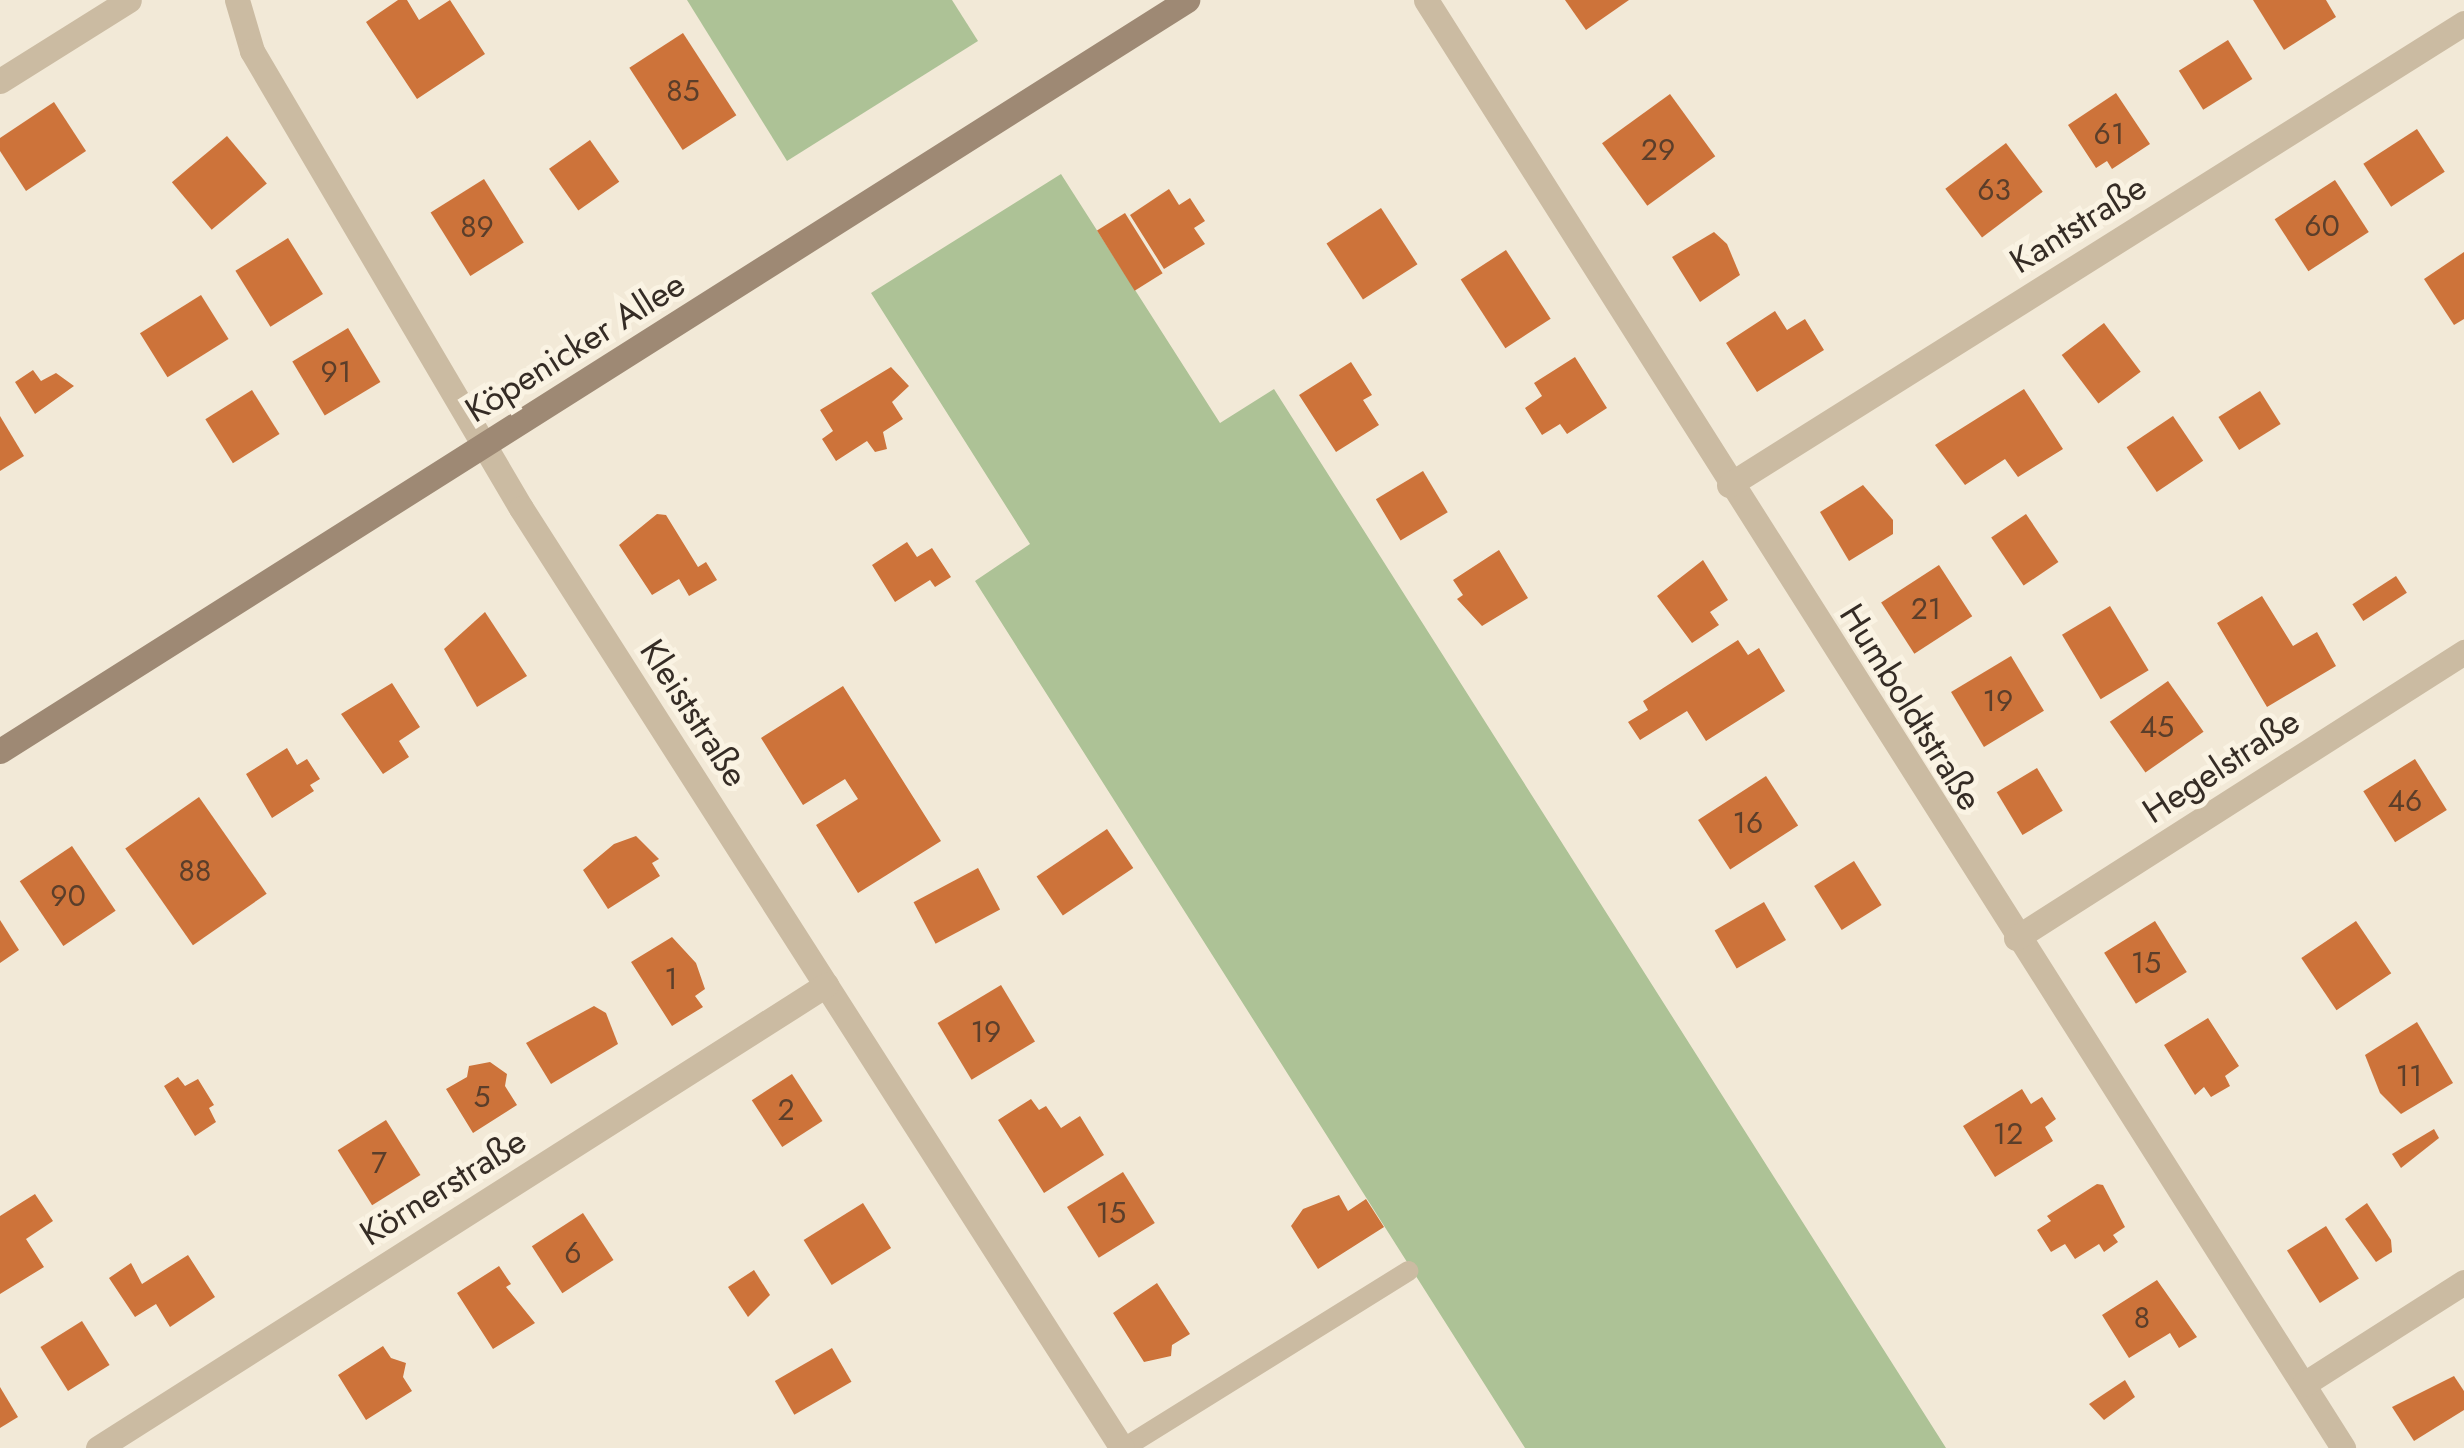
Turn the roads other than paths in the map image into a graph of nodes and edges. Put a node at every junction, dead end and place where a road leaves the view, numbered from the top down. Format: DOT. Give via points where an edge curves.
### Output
graph roads {
  1 [pos="128,0"];
  2 [pos="238,0"];
  3 [pos="1187,0"];
  4 [pos="1426,0"];
  5 [pos="2464,22"];
  6 [pos="0,81"];
  7 [pos="483,446"];
  8 [pos="1729,485"];
  9 [pos="2464,652"];
  10 [pos="0,751"];
  11 [pos="2016,938"];
  12 [pos="826,985"];
  13 [pos="1408,1271"];
  14 [pos="2464,1282"];
  15 [pos="2304,1384"];
  16 [pos="98,1448"];
  17 [pos="1123,1448"];
  18 [pos="2343,1448"];
  1 -- 6 [label="street"];
  2 -- 7 [label="street, Kleiststraße" via="252,51"];
  3 -- 7 [label="street, Köpenicker Allee"];
  4 -- 8 [label="street, Humboldtstraße"];
  5 -- 8 [label="street, Kantstraße"];
  7 -- 10 [label="street, Köpenicker Allee"];
  7 -- 12 [label="street, Kleiststraße"];
  8 -- 11 [label="street, Humboldtstraße"];
  9 -- 11 [label="street, Hegelstraße"];
  11 -- 15 [label="street, Humboldtstraße"];
  12 -- 16 [label="street, Körnerstraße"];
  12 -- 17 [label="street, Kleiststraße"];
  13 -- 17 [label="lane"];
  14 -- 15 [label="street"];
  15 -- 18 [label="street, Humboldtstraße"];
}
